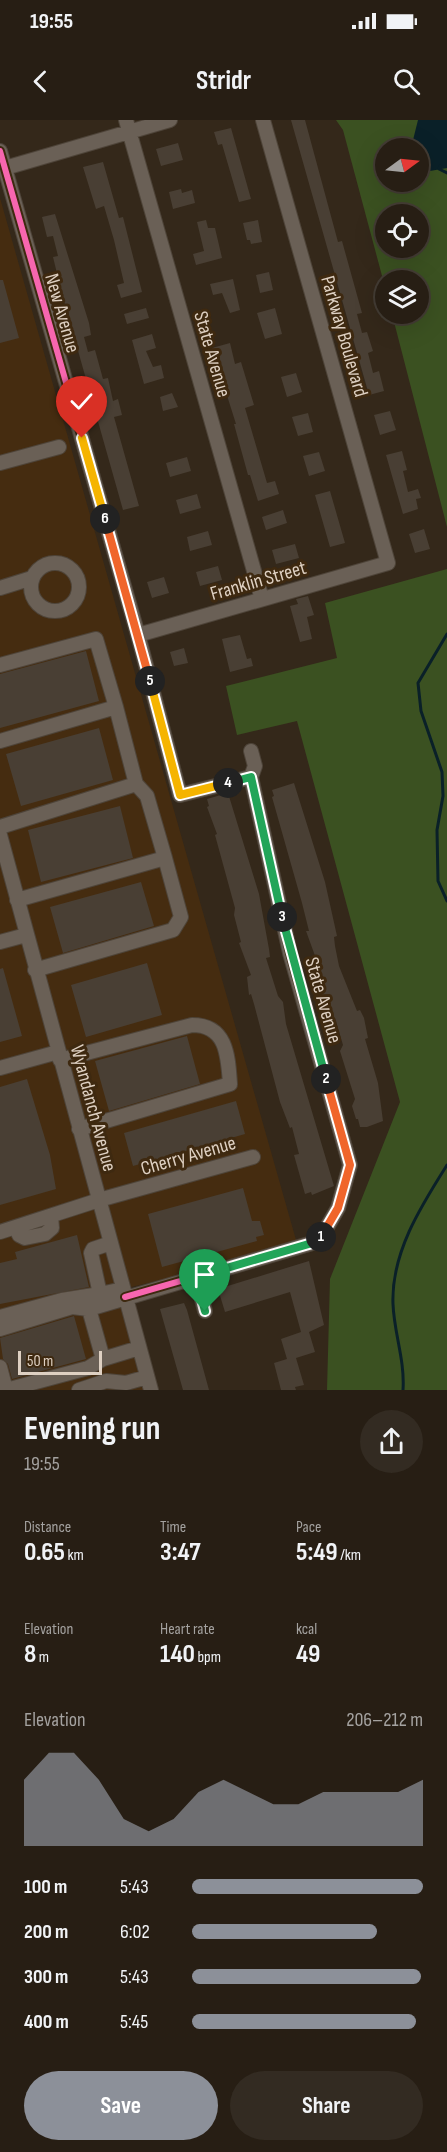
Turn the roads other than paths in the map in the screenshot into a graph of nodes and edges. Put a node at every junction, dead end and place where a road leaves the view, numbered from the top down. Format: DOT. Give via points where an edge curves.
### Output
graph roads {
  1 [pos="170,120"];
  2 [pos="263,120"];
  3 [pos="127,126"];
  4 [pos="0,151"];
  5 [pos="5,168"];
  6 [pos="59,447"];
  7 [pos="0,463"];
  8 [pos="388,563"];
  9 [pos="32,578"];
  10 [pos="0,588"];
  11 [pos="262,599"];
  12 [pos="138,635"];
  13 [pos="0,665"];
  14 [pos="116,707"];
  15 [pos="0,741"];
  16 [pos="251,751"];
  17 [pos="251,777"];
  18 [pos="136,784"];
  19 [pos="0,827"];
  20 [pos="0,835"];
  21 [pos="165,858"];
  22 [pos="18,900"];
  23 [pos="26,934"];
  24 [pos="0,942"];
  25 [pos="35,970"];
  26 [pos="59,1056"];
  27 [pos="0,1068"];
  28 [pos="79,1129"];
  29 [pos="253,1158"];
  30 [pos="99,1200"];
  31 [pos="0,1233"];
  32 [pos="111,1244"];
  33 [pos="196,1277"];
  34 [pos="124,1293"];
  35 [pos="100,1294"];
  36 [pos="89,1309"];
  37 [pos="205,1311"];
  38 [pos="0,1317"];
  39 [pos="0,1329"];
  40 [pos="139,1348"];
  41 [pos="103,1359"];
  42 [pos="0,1367"];
  43 [pos="149,1383"];
  44 [pos="79,1390"];
  1 -- 3 [label="street"];
  2 -- 8 [label="street, Parkway Boulevard"];
  3 -- 5 [label="street"];
  3 -- 11 [label="street, State Avenue"];
  4 -- 5 [label="street, New Avenue"];
  5 -- 12 [label="street, New Avenue"];
  6 -- 7 [label="street"];
  8 -- 11 [label="street, Franklin Street"];
  9 -- 10 [label="street"];
  11 -- 12 [label="street, Franklin Street"];
  12 -- 17 [label="street, New Avenue" via="180,795"];
  13 -- 14 [label="street" via="96,639"];
  14 -- 15 [label="street"];
  14 -- 18 [label="street"];
  16 -- 17 [label="street, State Avenue" via="255,766"];
  17 -- 33 [label="street, State Avenue" via="290,952 350,1165 338,1208 319,1241"];
  18 -- 19 [label="street"];
  18 -- 21 [label="street" via="147,796"];
  20 -- 22 [label="street, Wyandanch Avenue"];
  21 -- 22 [label="street"];
  21 -- 25 [label="street" via="181,917 173,930"];
  22 -- 23 [label="street, Wyandanch Avenue"];
  23 -- 24 [label="street"];
  23 -- 25 [label="street, Wyandanch Avenue"];
  25 -- 26 [label="street, Wyandanch Avenue"];
  26 -- 27 [label="street"];
  26 -- 28 [label="street, Wyandanch Avenue"];
  26 -- 28 [label="street" via="192,1025 211,1028 224,1047 230,1084"];
  28 -- 30 [label="street, Wyandanch Avenue"];
  29 -- 30 [label="street, Cherry Avenue"];
  30 -- 31 [label="street, Cherry Avenue"];
  30 -- 32 [label="street, Wyandanch Avenue"];
  32 -- 34 [label="street, Wyandanch Avenue"];
  32 -- 35 [label="street" via="93,1249 91,1254"];
  33 -- 34 [label="street, State Avenue"];
  33 -- 37 [label="street"];
  34 -- 35 [label="street"];
  34 -- 36 [label="street"];
  34 -- 40 [label="street, Wyandanch Avenue"];
  35 -- 38 [label="street"];
  36 -- 39 [label="street" via="72,1307"];
  36 -- 41 [label="street"];
  40 -- 41 [label="street"];
  40 -- 43 [label="street, Wyandanch Avenue"];
  41 -- 42 [label="street" via="88,1368 6,1390"];
  43 -- 44 [label="street" via="106,1381"];
}
